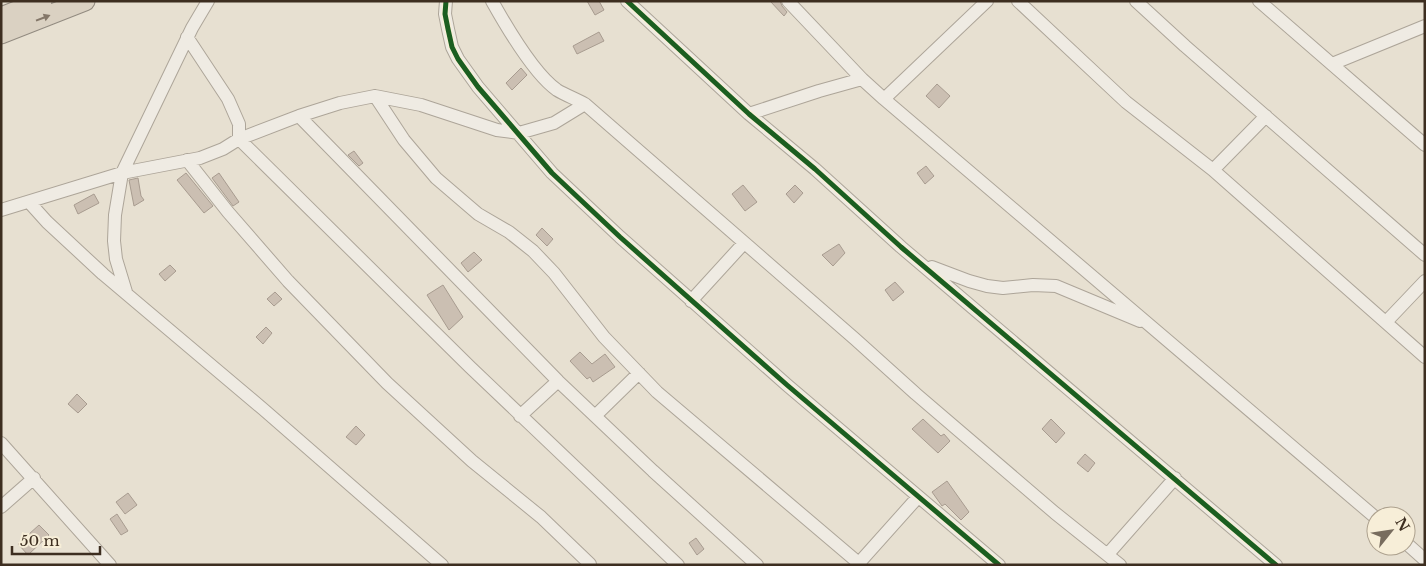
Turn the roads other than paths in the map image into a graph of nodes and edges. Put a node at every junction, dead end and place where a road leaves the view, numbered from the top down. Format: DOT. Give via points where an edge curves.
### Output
graph roads {
  1 [pos="42,1"];
  2 [pos="86,1"];
  3 [pos="208,1"];
  4 [pos="446,1"];
  5 [pos="492,1"];
  6 [pos="627,1"];
  7 [pos="788,1"];
  8 [pos="988,1"];
  9 [pos="1018,1"];
  10 [pos="1136,1"];
  11 [pos="1259,1"];
  12 [pos="1,17"];
  13 [pos="1425,26"];
  14 [pos="1,34"];
  15 [pos="187,37"];
  16 [pos="1332,64"];
  17 [pos="862,79"];
  18 [pos="374,96"];
  19 [pos="884,99"];
  20 [pos="585,104"];
  21 [pos="749,114"];
  22 [pos="299,116"];
  23 [pos="1266,116"];
  24 [pos="519,133"];
  25 [pos="240,139"];
  26 [pos="1425,145"];
  27 [pos="187,160"];
  28 [pos="1213,170"];
  29 [pos="122,174"];
  30 [pos="28,202"];
  31 [pos="1,210"];
  32 [pos="744,243"];
  33 [pos="1425,255"];
  34 [pos="921,262"];
  35 [pos="1425,281"];
  36 [pos="127,294"];
  37 [pos="691,301"];
  38 [pos="1386,322"];
  39 [pos="1152,326"];
  40 [pos="1425,357"];
  41 [pos="639,373"];
  42 [pos="558,381"];
  43 [pos="520,416"];
  44 [pos="595,416"];
  45 [pos="1,442"];
  46 [pos="34,478"];
  47 [pos="1175,478"];
  48 [pos="918,497"];
  49 [pos="1,506"];
  50 [pos="1366,509"];
  51 [pos="1108,554"];
  52 [pos="590,564"];
  53 [pos="860,564"];
  54 [pos="1118,564"];
  55 [pos="110,565"];
  56 [pos="442,565"];
  57 [pos="678,565"];
  58 [pos="757,565"];
  59 [pos="999,565"];
  60 [pos="1276,565"];
  1 -- 12 [label="highway"];
  14 -- 2 [label="highway, one-way"];
  3 -- 15 [label="street"];
  4 -- 24 [label="street" via="448,29 458,59"];
  5 -- 20 [label="street" via="539,72 557,90"];
  6 -- 21 [label="street"];
  7 -- 17 [label="street"];
  8 -- 19 [label="street"];
  9 -- 28 [label="street" via="1126,102"];
  10 -- 23 [label="street"];
  11 -- 16 [label="street"];
  13 -- 16 [label="street"];
  15 -- 25 [label="street" via="228,99 239,124"];
  15 -- 29 [label="street"];
  16 -- 26 [label="street"];
  17 -- 19 [label="street"];
  17 -- 21 [label="street"];
  18 -- 22 [label="street"];
  18 -- 24 [label="street" via="421,105 497,130"];
  18 -- 41 [label="street" via="404,140 436,178 478,214 509,232 532,251 554,273 604,337"];
  19 -- 39 [label="street"];
  20 -- 24 [label="street" via="554,123"];
  20 -- 32 [label="street"];
  21 -- 34 [label="street"];
  22 -- 25 [label="street"];
  22 -- 42 [label="street"];
  23 -- 28 [label="street"];
  23 -- 33 [label="street"];
  24 -- 37 [label="street" via="575,195"];
  25 -- 27 [label="street" via="212,154"];
  25 -- 43 [label="street"];
  27 -- 29 [label="street"];
  27 -- 52 [label="street" via="282,275 387,383"];
  28 -- 38 [label="street"];
  29 -- 30 [label="street"];
  29 -- 36 [label="street" via="114,215 114,241"];
  30 -- 31 [label="street"];
  30 -- 36 [label="street"];
  32 -- 37 [label="street"];
  32 -- 51 [label="street" via="1055,513"];
  34 -- 39 [label="street" via="987,286 1056,286"];
  34 -- 47 [label="street"];
  35 -- 38 [label="street"];
  36 -- 56 [label="street"];
  37 -- 48 [label="street"];
  38 -- 40 [label="street"];
  39 -- 50 [label="street"];
  41 -- 44 [label="street"];
  41 -- 53 [label="street" via="683,415"];
  42 -- 43 [label="street"];
  42 -- 44 [label="street"];
  43 -- 57 [label="street"];
  44 -- 58 [label="street"];
  45 -- 46 [label="street"];
  46 -- 49 [label="street"];
  46 -- 55 [label="street"];
  47 -- 51 [label="street"];
  47 -- 60 [label="street"];
  48 -- 53 [label="street"];
  48 -- 59 [label="street"];
  51 -- 54 [label="street"];
}
